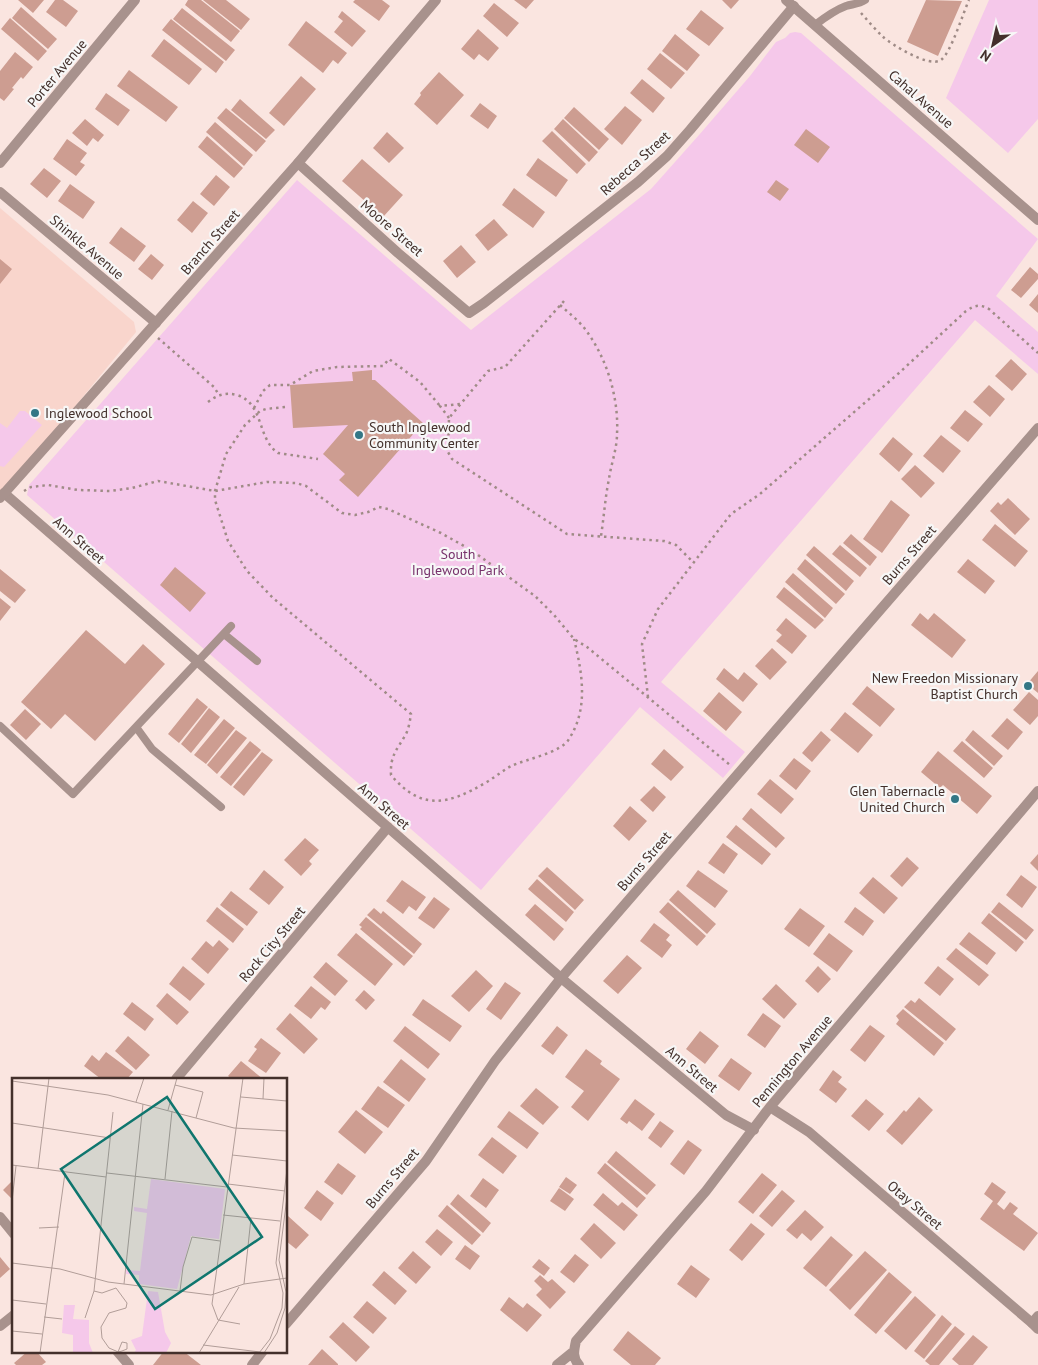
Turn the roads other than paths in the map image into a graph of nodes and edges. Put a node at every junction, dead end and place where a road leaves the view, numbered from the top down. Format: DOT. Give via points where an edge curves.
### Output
graph roads {
  1 [pos="135,0"];
  2 [pos="436,0"];
  3 [pos="865,0"];
  4 [pos="790,3"];
  5 [pos="815,25"];
  6 [pos="0,163"];
  7 [pos="298,163"];
  8 [pos="0,192"];
  9 [pos="1038,220"];
  10 [pos="469,313"];
  11 [pos="156,323"];
  12 [pos="1038,428"];
  13 [pos="2,495"];
  14 [pos="231,626"];
  15 [pos="224,634"];
  16 [pos="257,661"];
  17 [pos="199,662"];
  18 [pos="0,726"];
  19 [pos="136,727"];
  20 [pos="1038,792"];
  21 [pos="221,807"];
  22 [pos="388,827"];
  23 [pos="561,978"];
  24 [pos="177,1078"];
  25 [pos="770,1107"];
  26 [pos="754,1130"];
  27 [pos="0,1218"];
  28 [pos="12,1232"];
  29 [pos="12,1317"];
  30 [pos="288,1322"];
  31 [pos="1036,1322"];
  32 [pos="0,1326"];
  33 [pos="118,1352"];
  34 [pos="262,1352"];
  35 [pos="573,1352"];
  36 [pos="128,1365"];
  37 [pos="252,1365"];
  38 [pos="557,1365"];
  39 [pos="579,1365"];
  1 -- 6 [label="street, Porter Avenue"];
  2 -- 7 [label="street, Branch Street"];
  3 -- 5 [label="lane" via="845,7"];
  4 -- 5 [label="street, Cahal Avenue"];
  4 -- 10 [label="street, Rebecca Street" via="667,156"];
  5 -- 9 [label="street, Cahal Avenue"];
  7 -- 10 [label="street, Moore Street"];
  7 -- 11 [label="street, Branch Street"];
  8 -- 11 [label="street, Shinkle Avenue"];
  11 -- 13 [label="street, Branch Street"];
  12 -- 23 [label="street, Burns Street"];
  13 -- 17 [label="street, Ann Street"];
  14 -- 15 [label="lane"];
  15 -- 16 [label="lane"];
  15 -- 17 [label="lane"];
  17 -- 19 [label="lane"];
  17 -- 22 [label="street, Ann Street"];
  18 -- 19 [label="lane" via="73,794"];
  19 -- 21 [label="lane" via="152,749"];
  20 -- 25 [label="street, Pennington Avenue"];
  22 -- 23 [label="street, Ann Street"];
  22 -- 24 [label="street, Rock City Street"];
  23 -- 26 [label="street, Ann Street" via="726,1115"];
  23 -- 30 [label="street, Burns Street" via="494,1061 426,1161"];
  25 -- 26 [label="street, Pennington Avenue"];
  25 -- 31 [label="street, Otay Street" via="809,1132"];
  26 -- 35 [label="street, Pennington Avenue" via="706,1191 576,1341"];
  27 -- 28 [label="street"];
  29 -- 32 [label="street"];
  33 -- 36 [label="street"];
  34 -- 37 [label="street"];
  35 -- 38 [label="street"];
  35 -- 39 [label="street"];
}
